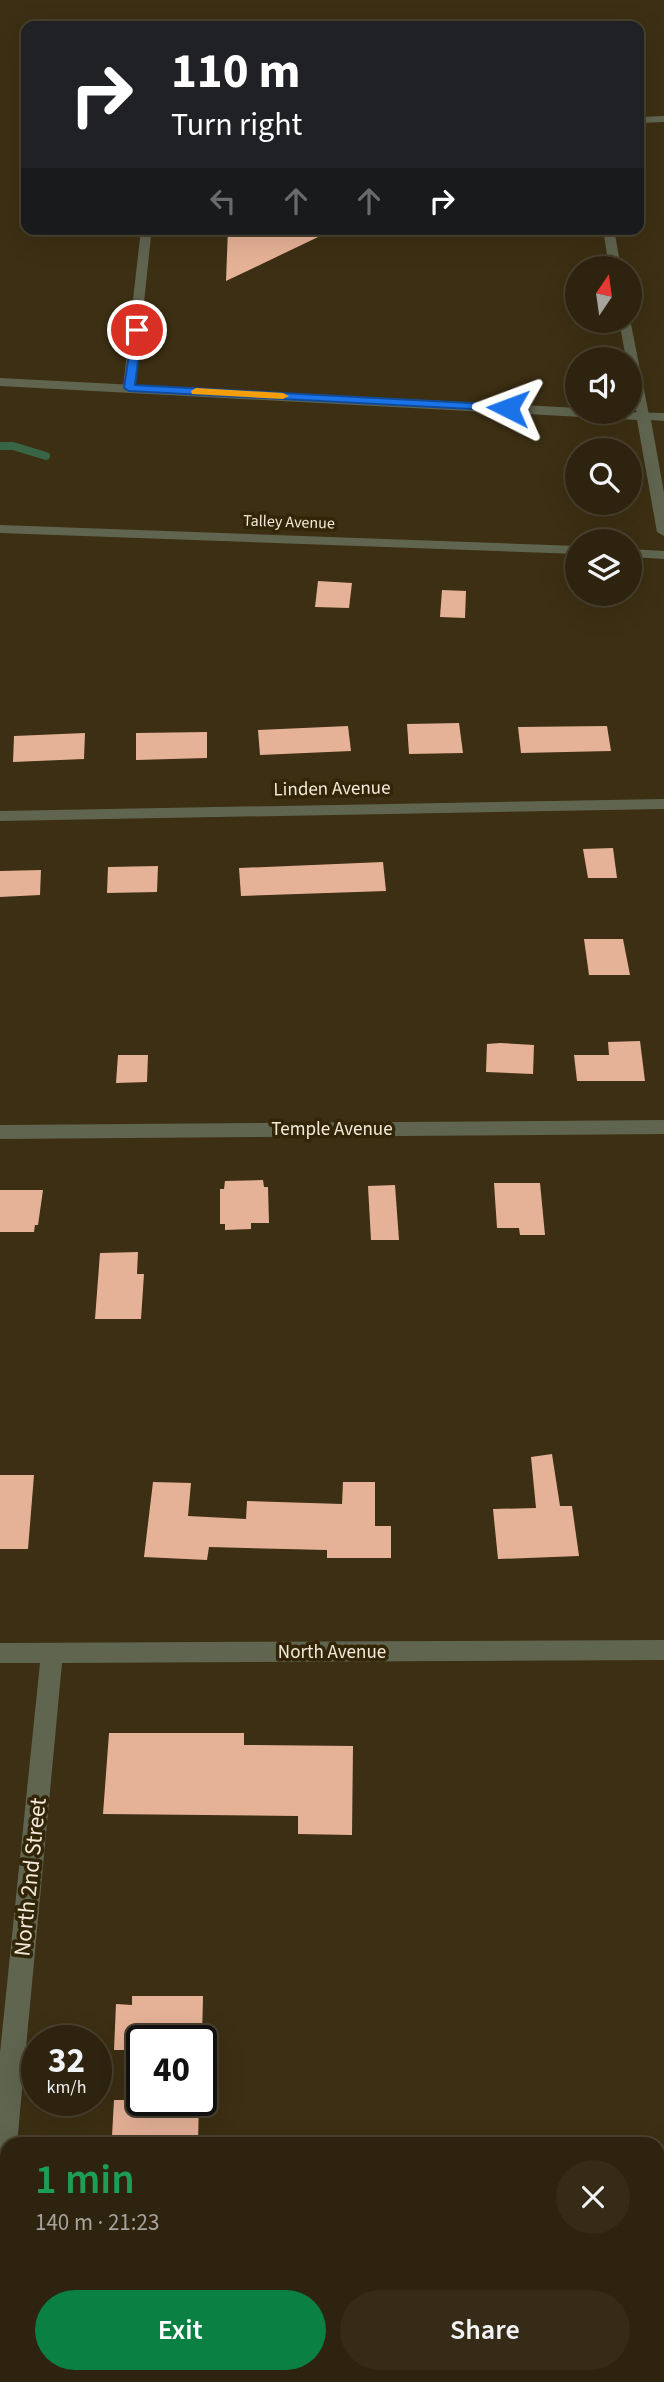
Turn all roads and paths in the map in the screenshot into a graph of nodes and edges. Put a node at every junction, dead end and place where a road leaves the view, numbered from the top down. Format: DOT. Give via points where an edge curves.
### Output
graph roads {
  1 [pos="664,119"];
  2 [pos="644,120"];
  3 [pos="145,235"];
  4 [pos="609,235"];
  5 [pos="613,256"];
  6 [pos="627,333"];
  7 [pos="0,382"];
  8 [pos="129,388"];
  9 [pos="643,415"];
  10 [pos="664,417"];
  11 [pos="0,530"];
  12 [pos="664,532"];
  13 [pos="565,551"];
  14 [pos="642,554"];
  15 [pos="664,555"];
  16 [pos="664,804"];
  17 [pos="0,816"];
  18 [pos="664,1127"];
  19 [pos="0,1132"];
  20 [pos="664,1650"];
  21 [pos="0,1653"];
  22 [pos="52,1653"];
  23 [pos="5,2137"];
  1 -- 2 [label="lane"];
  3 -- 8 [label="lane"];
  4 -- 5 [label="lane"];
  6 -- 9 [label="lane"];
  7 -- 8 [label="street"];
  8 -- 9 [label="street"];
  9 -- 10 [label="street"];
  9 -- 12 [label="street"];
  11 -- 13 [label="street, Talley Avenue"];
  14 -- 15 [label="street"];
  16 -- 17 [label="street, Linden Avenue"];
  18 -- 19 [label="street, Temple Avenue"];
  20 -- 22 [label="street, North Avenue"];
  21 -- 22 [label="street, North Avenue"];
  22 -- 23 [label="street, North 2nd Street"];
}
